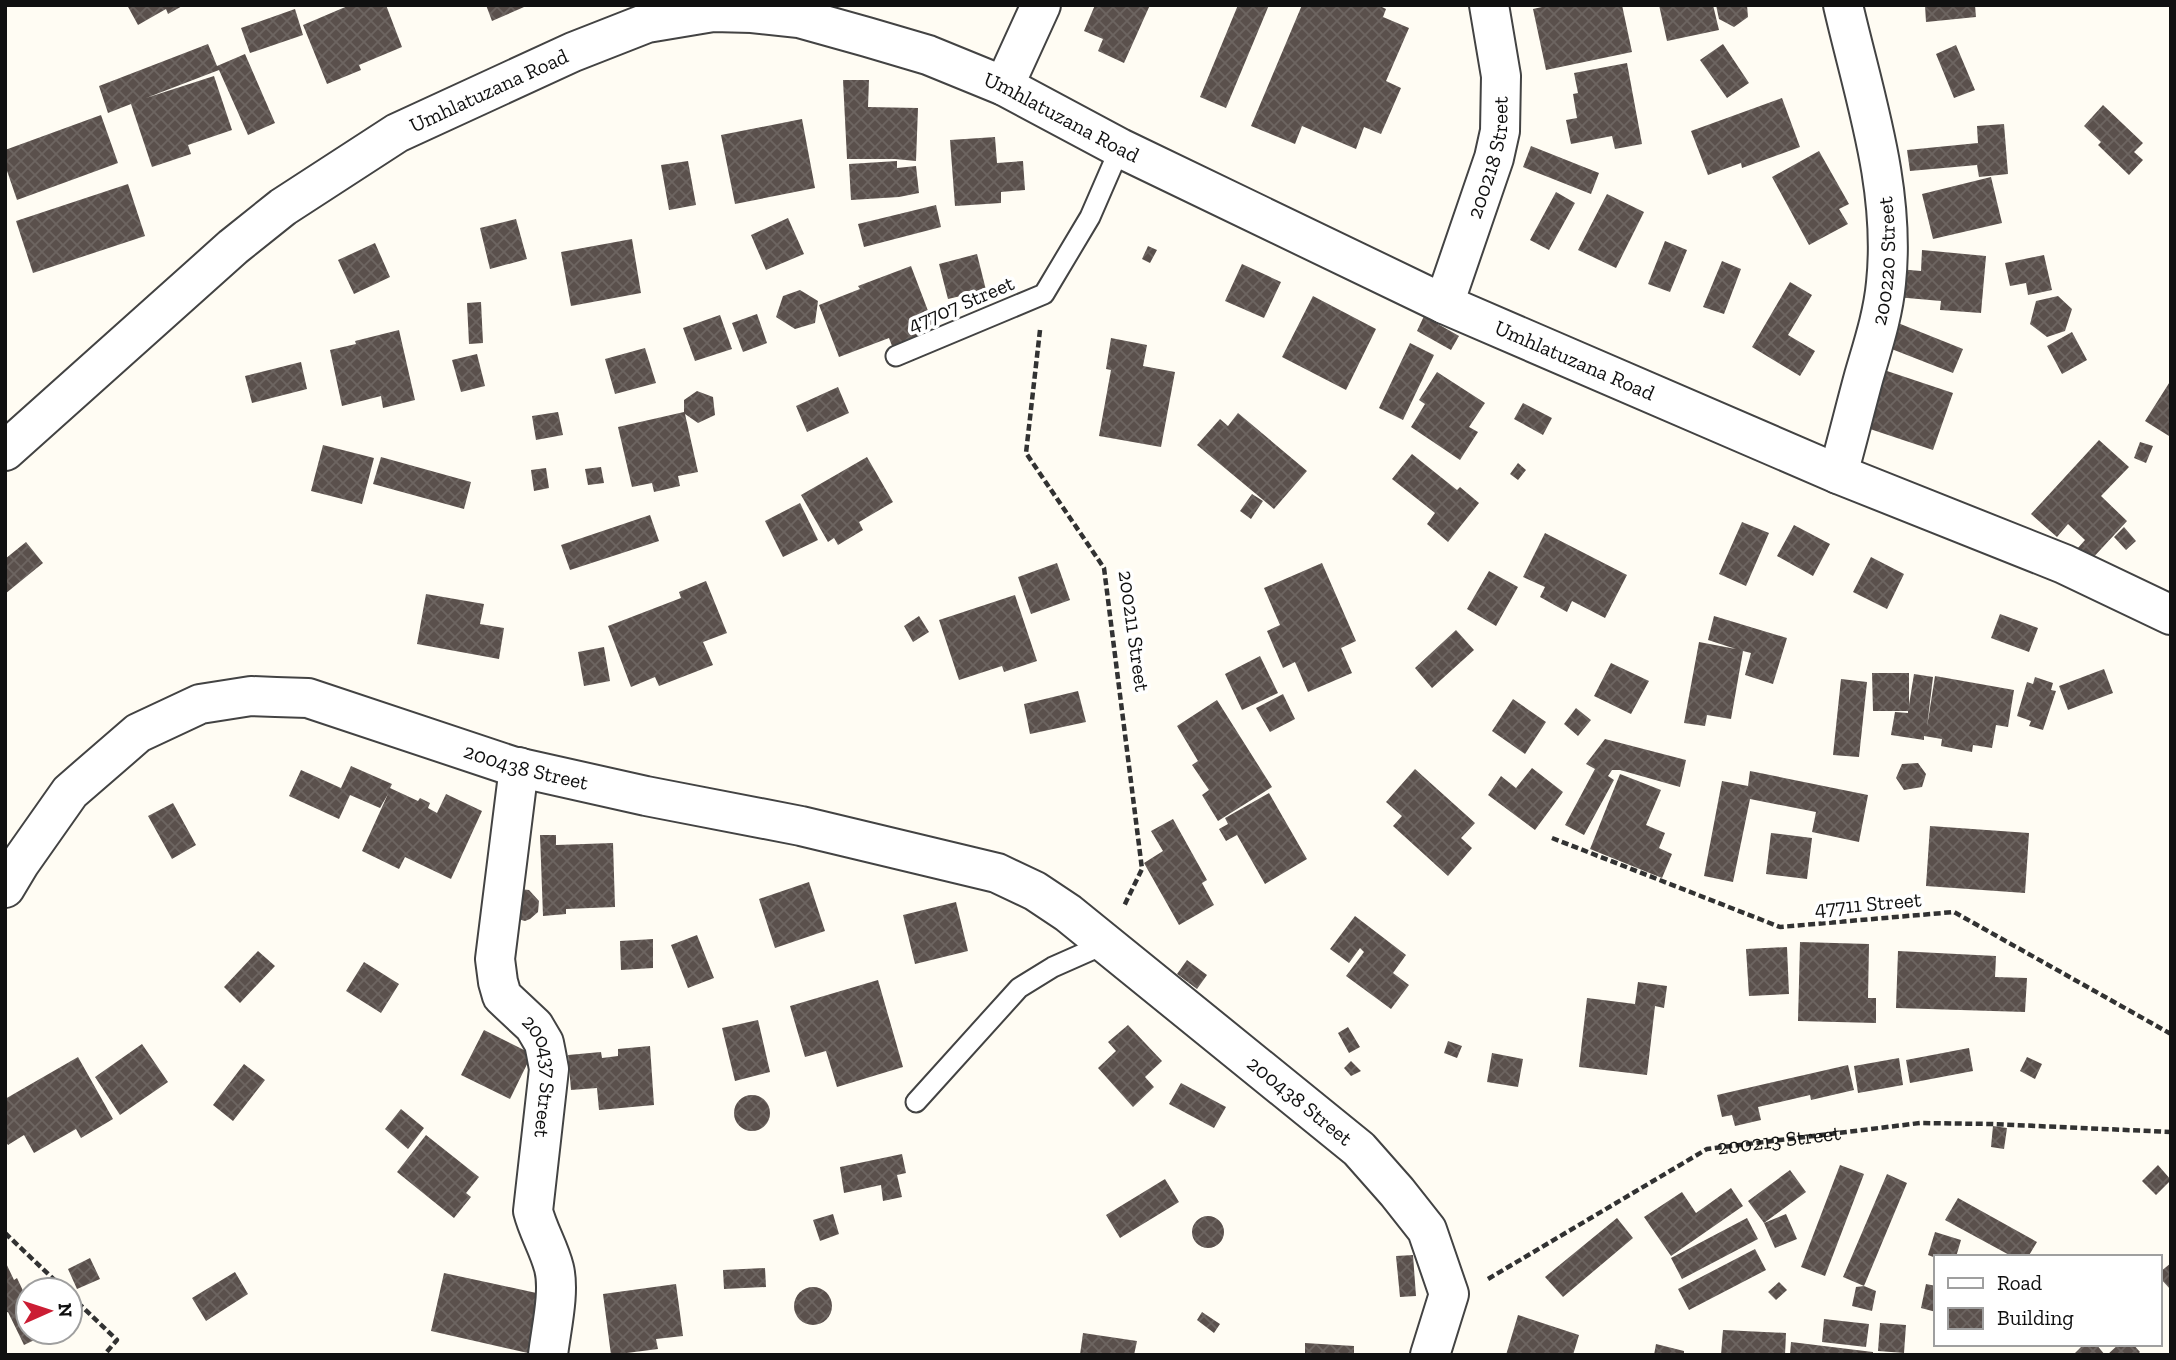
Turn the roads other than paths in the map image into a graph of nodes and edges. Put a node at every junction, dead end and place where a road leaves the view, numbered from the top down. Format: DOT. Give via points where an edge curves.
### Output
graph roads {
  1 [pos="1041,5"];
  2 [pos="1489,5"];
  3 [pos="1843,5"];
  4 [pos="696,10"];
  5 [pos="644,14"];
  6 [pos="1004,86"];
  7 [pos="1121,148"];
  8 [pos="1444,304"];
  9 [pos="896,356"];
  10 [pos="5,450"];
  11 [pos="1838,474"];
  12 [pos="2171,615"];
  13 [pos="519,767"];
  14 [pos="5,888"];
  15 [pos="1105,944"];
  16 [pos="916,1102"];
  17 [pos="548,1355"];
  18 [pos="1430,1355"];
  1 -- 6 [label="street"];
  2 -- 8 [label="street, 200218 Street" via="1501,76 1500,131"];
  3 -- 11 [label="street, 200220 Street" via="1874,132 1888,229 1880,321"];
  4 -- 5 [label="street, Umhlatuzana Road"];
  4 -- 6 [label="street, Umhlatuzana Road" via="799,18 929,55"];
  5 -- 10 [label="street, Umhlatuzana Road" via="397,133 283,207"];
  6 -- 7 [label="street, Umhlatuzana Road"];
  7 -- 8 [label="street, Umhlatuzana Road"];
  7 -- 9 [label="lane, 47707 Street" via="1090,218 1044,294"];
  8 -- 11 [label="street, Umhlatuzana Road"];
  11 -- 12 [label="street, Umhlatuzana Road" via="2064,564"];
  13 -- 14 [label="street, 200438 Street" via="308,698 251,696 200,705 138,733 70,792"];
  13 -- 15 [label="street, 200438 Street" via="997,873 1035,891"];
  13 -- 17 [label="street, 200437 Street" via="495,959 502,996 534,1026 544,1043 549,1069 533,1212 555,1270"];
  15 -- 16 [label="lane" via="1019,988"];
  15 -- 18 [label="street, 200438 Street" via="1359,1149 1427,1230 1449,1294"];
}
